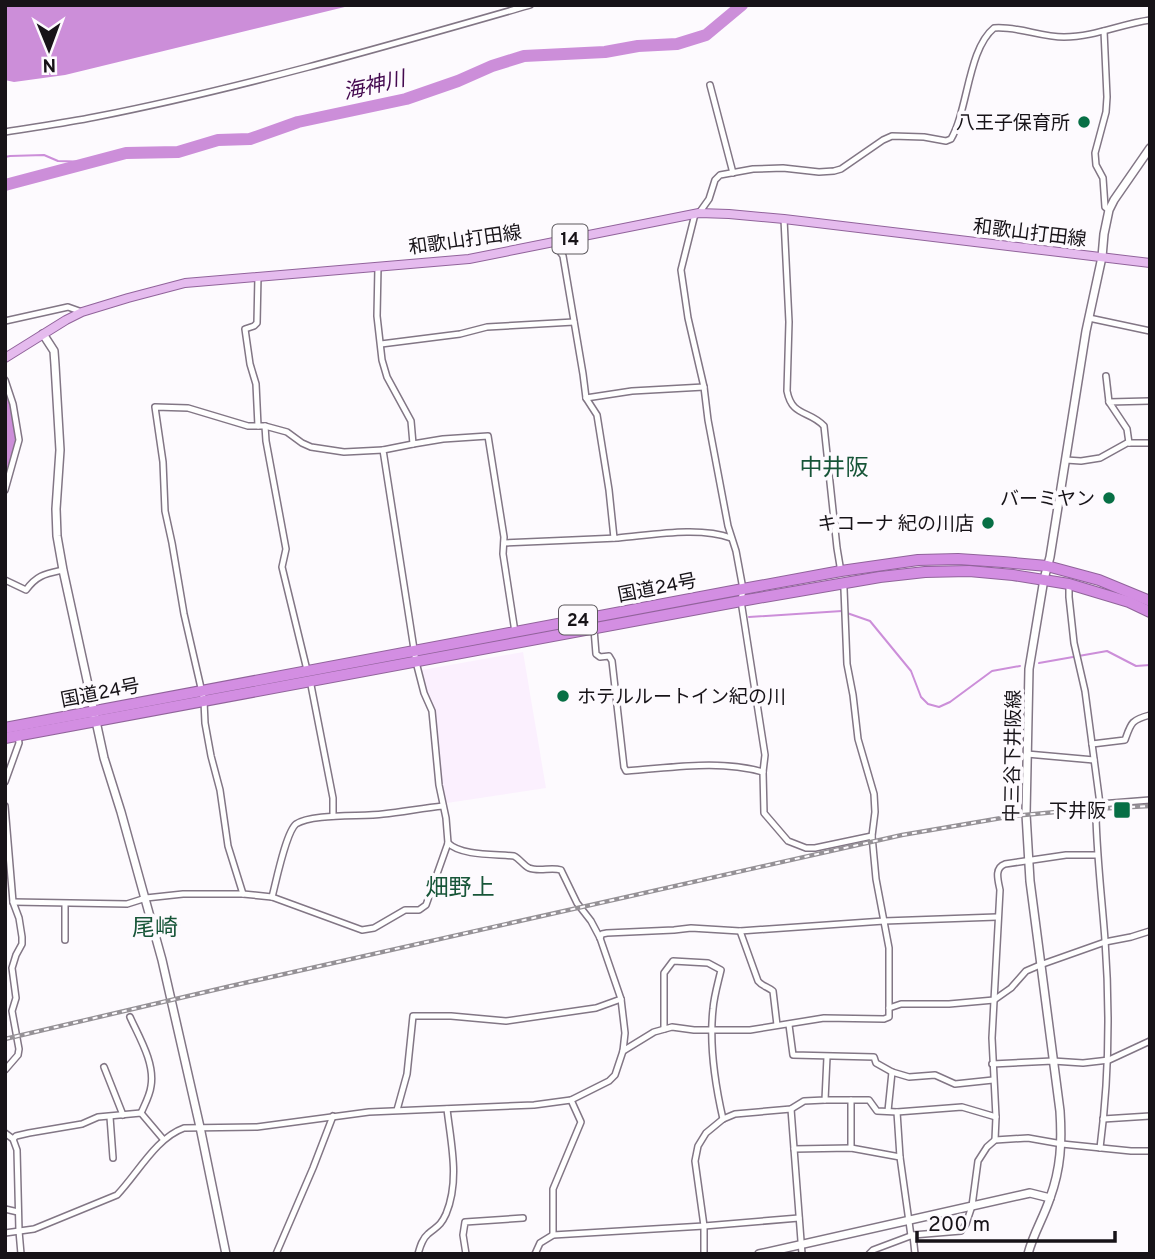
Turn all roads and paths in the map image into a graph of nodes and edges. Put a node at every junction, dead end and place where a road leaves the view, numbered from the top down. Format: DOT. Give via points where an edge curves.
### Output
graph roads {
  1 [pos="530,5"];
  2 [pos="1150,20"];
  3 [pos="1104,32"];
  4 [pos="710,85"];
  5 [pos="5,132"];
  6 [pos="1150,148"];
  7 [pos="733,173"];
  8 [pos="1109,210"];
  9 [pos="697,214"];
  10 [pos="784,219"];
  11 [pos="553,242"];
  12 [pos="1102,257"];
  13 [pos="1150,263"];
  14 [pos="378,267"];
  15 [pos="258,276"];
  16 [pos="82,312"];
  17 [pos="1088,318"];
  18 [pos="5,321"];
  19 [pos="574,322"];
  20 [pos="1150,331"];
  21 [pos="43,334"];
  22 [pos="381,344"];
  23 [pos="5,358"];
  24 [pos="1106,376"];
  25 [pos="5,380"];
  26 [pos="704,387"];
  27 [pos="586,398"];
  28 [pos="1149,401"];
  29 [pos="1109,402"];
  30 [pos="258,426"];
  31 [pos="265,426"];
  32 [pos="1129,443"];
  33 [pos="1150,443"];
  34 [pos="413,444"];
  35 [pos="383,450"];
  36 [pos="1066,460"];
  37 [pos="5,490"];
  38 [pos="614,538"];
  39 [pos="731,538"];
  40 [pos="504,543"];
  41 [pos="1047,566"];
  42 [pos="63,570"];
  43 [pos="841,571"];
  44 [pos="1044,579"];
  45 [pos="5,580"];
  46 [pos="842,583"];
  47 [pos="1069,584"];
  48 [pos="743,589"];
  49 [pos="741,601"];
  50 [pos="1150,601"];
  51 [pos="1150,611"];
  52 [pos="592,617"];
  53 [pos="594,629"];
  54 [pos="515,632"];
  55 [pos="414,650"];
  56 [pos="416,662"];
  57 [pos="309,676"];
  58 [pos="203,696"];
  59 [pos="1150,715"];
  60 [pos="94,717"];
  61 [pos="5,728"];
  62 [pos="18,736"];
  63 [pos="5,738"];
  64 [pos="1092,744"];
  65 [pos="1027,754"];
  66 [pos="1094,760"];
  67 [pos="763,772"];
  68 [pos="5,782"];
  69 [pos="1150,800"];
  70 [pos="5,806"];
  71 [pos="443,806"];
  72 [pos="333,816"];
  73 [pos="1096,817"];
  74 [pos="872,836"];
  75 [pos="448,843"];
  76 [pos="1097,855"];
  77 [pos="1027,860"];
  78 [pos="243,894"];
  79 [pos="272,897"];
  80 [pos="146,898"];
  81 [pos="13,902"];
  82 [pos="65,904"];
  83 [pos="997,917"];
  84 [pos="884,921"];
  85 [pos="740,931"];
  86 [pos="1150,931"];
  87 [pos="600,938"];
  88 [pos="65,940"];
  89 [pos="1105,942"];
  90 [pos="1040,965"];
  91 [pos="621,999"];
  92 [pos="994,1000"];
  93 [pos="889,1007"];
  94 [pos="130,1017"];
  95 [pos="777,1025"];
  96 [pos="789,1025"];
  97 [pos="664,1029"];
  98 [pos="712,1030"];
  99 [pos="1150,1041"];
  100 [pos="623,1051"];
  101 [pos="827,1057"];
  102 [pos="1109,1060"];
  103 [pos="1053,1061"];
  104 [pos="992,1064"];
  105 [pos="104,1067"];
  106 [pos="5,1070"];
  107 [pos="892,1072"];
  108 [pos="993,1080"];
  109 [pos="571,1100"];
  110 [pos="825,1100"];
  111 [pos="851,1100"];
  112 [pos="447,1109"];
  113 [pos="791,1109"];
  114 [pos="397,1110"];
  115 [pos="888,1111"];
  116 [pos="141,1112"];
  117 [pos="897,1112"];
  118 [pos="123,1115"];
  119 [pos="333,1116"];
  120 [pos="1150,1116"];
  121 [pos="110,1117"];
  122 [pos="996,1117"];
  123 [pos="723,1119"];
  124 [pos="1103,1119"];
  125 [pos="200,1127"];
  126 [pos="5,1133"];
  127 [pos="13,1139"];
  128 [pos="163,1139"];
  129 [pos="995,1140"];
  130 [pos="1062,1144"];
  131 [pos="851,1148"];
  132 [pos="1100,1148"];
  133 [pos="794,1149"];
  134 [pos="1150,1150"];
  135 [pos="900,1157"];
  136 [pos="113,1158"];
  137 [pos="1050,1198"];
  138 [pos="972,1206"];
  139 [pos="5,1209"];
  140 [pos="18,1212"];
  141 [pos="523,1218"];
  142 [pos="799,1218"];
  143 [pos="909,1221"];
  144 [pos="704,1226"];
  145 [pos="19,1231"];
  146 [pos="5,1233"];
  147 [pos="553,1235"];
  148 [pos="912,1236"];
  149 [pos="802,1250"];
  150 [pos="21,1254"];
  151 [pos="226,1254"];
  152 [pos="276,1254"];
  153 [pos="418,1254"];
  154 [pos="466,1254"];
  155 [pos="535,1254"];
  156 [pos="704,1254"];
  157 [pos="759,1254"];
  158 [pos="869,1254"];
  159 [pos="915,1254"];
  160 [pos="1028,1254"];
  1 -- 5 [label="street" via="213,91"];
  2 -- 3 [label="street"];
  3 -- 7 [label="street" via="1066,37 994,28 986,34 954,134 946,141 892,136 834,171 783,168"];
  3 -- 8 [label="street" via="1106,112 1095,153"];
  4 -- 7 [label="street"];
  6 -- 8 [label="street"];
  7 -- 9 [label="street" via="715,180 709,199"];
  8 -- 12 [label="street, 中三谷下井阪線"];
  9 -- 10 [label="main road, 和歌山打田線 / 14"];
  9 -- 11 [label="main road, 和歌山打田線 / 14"];
  9 -- 26 [label="street" via="681,270"];
  10 -- 12 [label="main road, 和歌山打田線 / 14"];
  10 -- 43 [label="street" via="787,391 794,408 824,426"];
  11 -- 14 [label="main road, 和歌山打田線 / 14" via="469,259"];
  11 -- 19 [label="street" via="563,256"];
  12 -- 13 [label="main road, 和歌山打田線 / 14"];
  12 -- 17 [label="street, 中三谷下井阪線"];
  14 -- 15 [label="main road, 和歌山打田線 / 14"];
  14 -- 22 [label="street"];
  15 -- 16 [label="main road, 和歌山打田線 / 14" via="164,287"];
  15 -- 30 [label="street" via="257,323 245,329 257,384"];
  16 -- 18 [label="street" via="68,307"];
  16 -- 21 [label="main road, 和歌山打田線 / 14"];
  17 -- 20 [label="street"];
  17 -- 36 [label="street, 中三谷下井阪線"];
  19 -- 22 [label="street" via="486,327"];
  19 -- 27 [label="street"];
  21 -- 23 [label="main road, 和歌山打田線 / 14"];
  21 -- 42 [label="street" via="54,351 60,450 57,536"];
  22 -- 34 [label="street" via="387,377 411,421"];
  24 -- 29 [label="street"];
  25 -- 37 [label="street" via="19,440"];
  26 -- 27 [label="street"];
  26 -- 39 [label="street"];
  27 -- 38 [label="street" via="597,415"];
  28 -- 29 [label="street"];
  29 -- 32 [label="street" via="1127,429"];
  30 -- 31 [label="street"];
  30 -- 58 [label="street" via="188,408 155,408 165,511"];
  31 -- 35 [label="street" via="287,432 311,447 344,452"];
  31 -- 57 [label="street" via="286,550 282,566"];
  32 -- 33 [label="street"];
  32 -- 36 [label="street" via="1100,458"];
  34 -- 35 [label="street"];
  34 -- 40 [label="street" via="488,436"];
  35 -- 55 [label="street"];
  36 -- 41 [label="street, 中三谷下井阪線"];
  38 -- 39 [label="street" via="698,532"];
  38 -- 40 [label="street"];
  39 -- 48 [label="street"];
  40 -- 54 [label="street"];
  41 -- 43 [label="highway, 国道24号 / 24" via="958,559"];
  41 -- 44 [label="street, 中三谷下井阪線"];
  41 -- 50 [label="highway, 国道24号 / 24"];
  42 -- 45 [label="street" via="34,579 26,590"];
  42 -- 60 [label="street"];
  43 -- 46 [label="street"];
  43 -- 48 [label="highway, 国道24号 / 24"];
  44 -- 46 [label="highway, 国道24号 / 24" via="969,571"];
  44 -- 47 [label="highway, 国道24号 / 24"];
  44 -- 65 [label="street, 中三谷下井阪線" via="1030,669"];
  46 -- 49 [label="highway, 国道24号 / 24"];
  46 -- 74 [label="street" via="858,739 874,794"];
  47 -- 51 [label="highway, 国道24号 / 24"];
  47 -- 64 [label="street" via="1075,654"];
  48 -- 49 [label="street"];
  48 -- 52 [label="highway, 国道24号 / 24"];
  49 -- 53 [label="highway, 国道24号 / 24"];
  49 -- 67 [label="street" via="765,755"];
  52 -- 53 [label="street"];
  52 -- 54 [label="highway, 国道24号 / 24"];
  53 -- 56 [label="highway, 国道24号 / 24"];
  53 -- 67 [label="street" via="596,654 612,660 626,771 723,765"];
  54 -- 55 [label="highway, 国道24号 / 24"];
  55 -- 56 [label="street"];
  55 -- 57 [label="highway, 国道24号 / 24"];
  56 -- 57 [label="highway, 国道24号 / 24"];
  56 -- 71 [label="street" via="432,711"];
  57 -- 58 [label="highway, 国道24号 / 24"];
  57 -- 72 [label="street"];
  58 -- 60 [label="highway, 国道24号 / 24"];
  58 -- 78 [label="street" via="228,846"];
  59 -- 64 [label="street" via="1131,722 1125,740"];
  60 -- 61 [label="highway, 国道24号 / 24"];
  60 -- 62 [label="highway, 国道24号 / 24"];
  60 -- 80 [label="street"];
  62 -- 63 [label="highway, 国道24号 / 24"];
  62 -- 68 [label="street"];
  64 -- 66 [label="street"];
  65 -- 66 [label="street"];
  65 -- 77 [label="street, 中三谷下井阪線"];
  66 -- 69 [label="street" via="1100,803"];
  67 -- 74 [label="street" via="764,813 789,841 815,848"];
  70 -- 81 [label="street"];
  71 -- 72 [label="street"];
  71 -- 75 [label="street"];
  72 -- 79 [label="street" via="296,825"];
  73 -- 76 [label="street"];
  74 -- 84 [label="street"];
  75 -- 79 [label="street" via="426,905 405,910 374,928 362,930"];
  75 -- 87 [label="street" via="467,852 514,856 533,869 561,870"];
  76 -- 77 [label="street"];
  76 -- 89 [label="street"];
  77 -- 83 [label="street" via="997,870"];
  77 -- 90 [label="street, 中三谷下井阪線"];
  78 -- 79 [label="street"];
  78 -- 80 [label="street"];
  80 -- 82 [label="street" via="127,904"];
  80 -- 125 [label="street"];
  81 -- 82 [label="street"];
  81 -- 106 [label="street" via="22,937 12,968 16,998 12,1011 19,1049"];
  82 -- 88 [label="street"];
  83 -- 84 [label="street"];
  83 -- 92 [label="street"];
  84 -- 85 [label="street"];
  84 -- 93 [label="street"];
  85 -- 87 [label="street" via="691,928 607,933"];
  85 -- 95 [label="street" via="758,981 773,991"];
  86 -- 89 [label="street"];
  87 -- 91 [label="street"];
  89 -- 90 [label="street"];
  89 -- 102 [label="street"];
  90 -- 92 [label="street" via="1026,971"];
  90 -- 103 [label="street, 中三谷下井阪線"];
  91 -- 100 [label="street"];
  91 -- 114 [label="street" via="596,1008 506,1021 413,1016 407,1074"];
  92 -- 93 [label="street"];
  92 -- 104 [label="street"];
  93 -- 96 [label="street" via="889,1017 884,1019 824,1018"];
  94 -- 116 [label="street" via="152,1073"];
  95 -- 96 [label="street"];
  95 -- 98 [label="street"];
  96 -- 101 [label="street" via="793,1055"];
  97 -- 98 [label="street"];
  97 -- 98 [label="street" via="664,973 673,961 708,964 721,970"];
  97 -- 100 [label="street"];
  98 -- 123 [label="street"];
  99 -- 102 [label="street"];
  100 -- 109 [label="street" via="609,1081"];
  101 -- 107 [label="street" via="874,1057"];
  101 -- 110 [label="street"];
  102 -- 103 [label="street"];
  102 -- 124 [label="street"];
  103 -- 104 [label="street"];
  103 -- 130 [label="street, 中三谷下井阪線"];
  104 -- 108 [label="street"];
  105 -- 118 [label="street"];
  107 -- 108 [label="street" via="909,1077 934,1075 956,1084"];
  107 -- 115 [label="street"];
  108 -- 122 [label="street"];
  109 -- 112 [label="street"];
  109 -- 147 [label="street" via="581,1122 553,1189"];
  110 -- 111 [label="street"];
  110 -- 113 [label="street" via="804,1101"];
  111 -- 115 [label="street" via="869,1100 877,1111"];
  111 -- 131 [label="street"];
  112 -- 114 [label="street"];
  112 -- 153 [label="street" via="453,1189 438,1228 426,1235"];
  113 -- 123 [label="street"];
  113 -- 133 [label="street"];
  114 -- 119 [label="street"];
  115 -- 117 [label="street"];
  116 -- 118 [label="street"];
  116 -- 128 [label="street"];
  117 -- 122 [label="street" via="962,1107"];
  117 -- 135 [label="street"];
  118 -- 121 [label="street"];
  119 -- 125 [label="street" via="257,1127"];
  119 -- 152 [label="street"];
  120 -- 124 [label="street"];
  121 -- 127 [label="street"];
  121 -- 136 [label="street"];
  122 -- 129 [label="street"];
  123 -- 144 [label="street" via="706,1133 695,1154"];
  124 -- 132 [label="street"];
  125 -- 128 [label="street" via="184,1128"];
  125 -- 151 [label="street"];
  126 -- 127 [label="street"];
  127 -- 140 [label="street"];
  128 -- 145 [label="street" via="117,1195"];
  129 -- 130 [label="street" via="1028,1138"];
  129 -- 138 [label="street" via="978,1161"];
  130 -- 132 [label="street"];
  130 -- 137 [label="street, 中三谷下井阪線"];
  131 -- 133 [label="street"];
  131 -- 135 [label="street"];
  132 -- 134 [label="street"];
  133 -- 142 [label="street"];
  135 -- 143 [label="street"];
  137 -- 138 [label="street" via="1030,1193"];
  137 -- 160 [label="street, 中三谷下井阪線"];
  138 -- 143 [label="street"];
  138 -- 148 [label="street" via="961,1231"];
  139 -- 140 [label="street"];
  140 -- 145 [label="street"];
  141 -- 154 [label="street" via="465,1223"];
  142 -- 144 [label="street"];
  142 -- 149 [label="street"];
  143 -- 148 [label="street"];
  143 -- 149 [label="street"];
  144 -- 147 [label="street"];
  144 -- 156 [label="street"];
  145 -- 146 [label="street"];
  145 -- 150 [label="street"];
  147 -- 155 [label="street" via="540,1243"];
  148 -- 158 [label="street"];
  148 -- 159 [label="street"];
  149 -- 157 [label="street"];
}
